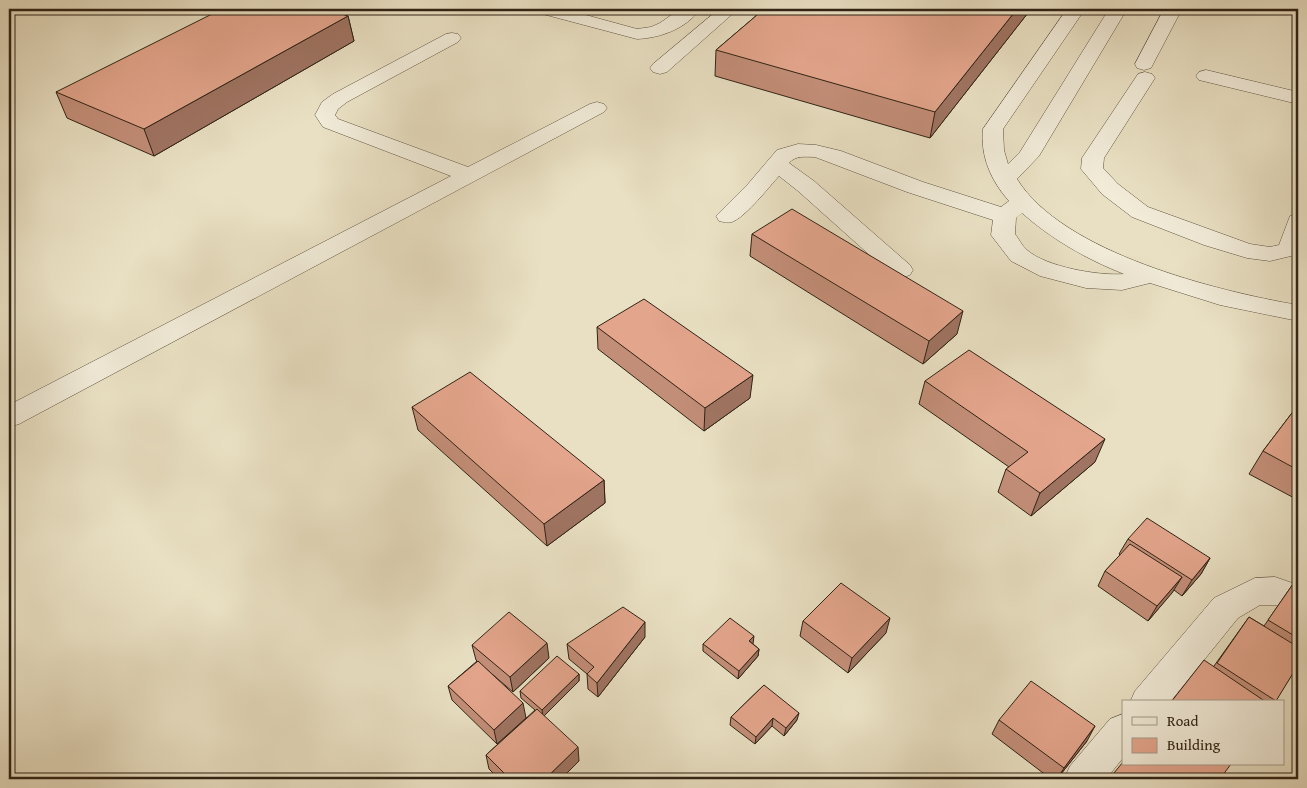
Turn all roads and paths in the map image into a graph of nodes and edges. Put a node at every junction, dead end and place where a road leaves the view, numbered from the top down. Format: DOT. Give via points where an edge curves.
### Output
graph roads {
  1 [pos="545,9"];
  2 [pos="1076,9"];
  3 [pos="1118,9"];
  4 [pos="1173,9"];
  5 [pos="690,10"];
  6 [pos="724,13"];
  7 [pos="452,38"];
  8 [pos="1074,45"];
  9 [pos="660,68"];
  10 [pos="1206,76"];
  11 [pos="1298,98"];
  12 [pos="597,108"];
  13 [pos="776,164"];
  14 [pos="469,175"];
  15 [pos="1006,180"];
  16 [pos="1013,209"];
  17 [pos="727,216"];
  18 [pos="1298,221"];
  19 [pos="901,270"];
  20 [pos="1153,275"];
  21 [pos="1298,313"];
  22 [pos="9,417"];
  23 [pos="1298,599"];
  24 [pos="1150,700"];
  25 [pos="1122,732"];
  26 [pos="1083,779"];
  1 -- 5 [label="street" via="637,34 663,30"];
  2 -- 8 [label="street"];
  3 -- 8 [label="street"];
  4 -- 18 [label="street" via="1145,71 1093,158 1092,169 1110,189 1140,212 1228,246 1260,254 1287,250 1292,246"];
  5 -- 6 [label="street"];
  6 -- 9 [label="street"];
  7 -- 14 [label="street" via="340,98 329,106 325,115 330,123"];
  8 -- 15 [label="street" via="1028,156"];
  8 -- 15 [label="street" via="1001,115 993,129 996,163"];
  10 -- 11 [label="street"];
  12 -- 14 [label="street"];
  13 -- 16 [label="street" via="785,155 798,150 816,151 915,187"];
  13 -- 17 [label="street" via="750,196"];
  13 -- 19 [label="street" via="806,186"];
  14 -- 22 [label="street"];
  15 -- 16 [label="street"];
  16 -- 20 [label="street" via="1077,242"];
  16 -- 20 [label="street" via="1003,235 1019,256 1049,271 1086,280 1122,282"];
  20 -- 21 [label="street" via="1243,303"];
  23 -- 24 [label="street" via="1274,590 1255,592 1226,608"];
  25 -- 26 [label="street"];
}
